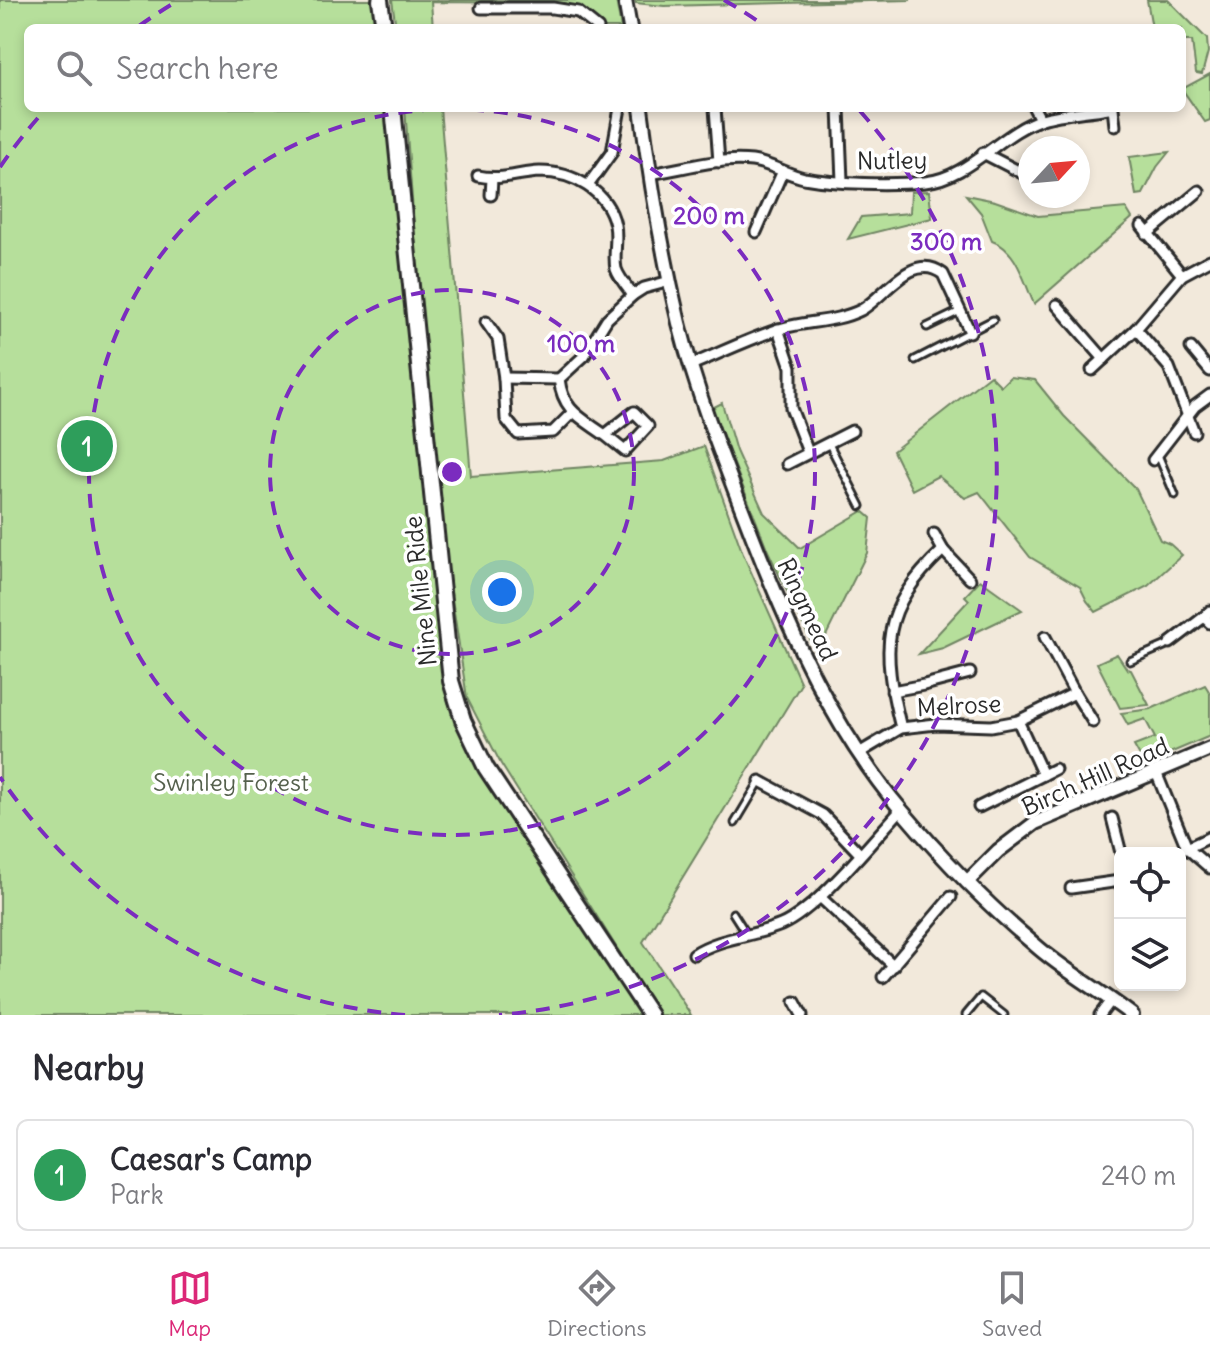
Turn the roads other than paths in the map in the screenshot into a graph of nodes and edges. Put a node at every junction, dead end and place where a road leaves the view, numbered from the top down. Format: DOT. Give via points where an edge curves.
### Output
graph roads {
  1 [pos="380,0"];
  2 [pos="625,0"];
  3 [pos="481,8"];
  4 [pos="500,8"];
  5 [pos="500,20"];
  6 [pos="383,24"];
  7 [pos="593,24"];
  8 [pos="629,24"];
  9 [pos="393,112"];
  10 [pos="619,112"];
  11 [pos="642,112"];
  12 [pos="715,112"];
  13 [pos="839,112"];
  14 [pos="1036,112"];
  15 [pos="1085,112"];
  16 [pos="1111,112"];
  17 [pos="1040,119"];
  18 [pos="1115,126"];
  19 [pos="983,153"];
  20 [pos="719,162"];
  21 [pos="1018,171"];
  22 [pos="782,173"];
  23 [pos="650,174"];
  24 [pos="478,176"];
  25 [pos="492,179"];
  26 [pos="842,181"];
  27 [pos="589,184"];
  28 [pos="1199,191"];
  29 [pos="491,195"];
  30 [pos="756,232"];
  31 [pos="1210,260"];
  32 [pos="1182,275"];
  33 [pos="670,281"];
  34 [pos="633,295"];
  35 [pos="1057,305"];
  36 [pos="960,311"];
  37 [pos="993,320"];
  38 [pos="486,322"];
  39 [pos="927,327"];
  40 [pos="778,329"];
  41 [pos="1136,329"];
  42 [pos="970,332"];
  43 [pos="1191,348"];
  44 [pos="1104,359"];
  45 [pos="915,360"];
  46 [pos="691,365"];
  47 [pos="1092,370"];
  48 [pos="1210,371"];
  49 [pos="504,378"];
  50 [pos="559,379"];
  51 [pos="1210,395"];
  52 [pos="573,412"];
  53 [pos="1188,416"];
  54 [pos="852,431"];
  55 [pos="1194,432"];
  56 [pos="605,435"];
  57 [pos="828,443"];
  58 [pos="808,452"];
  59 [pos="1155,457"];
  60 [pos="787,464"];
  61 [pos="1175,495"];
  62 [pos="861,506"];
  63 [pos="934,534"];
  64 [pos="943,550"];
  65 [pos="970,579"];
  66 [pos="1208,617"];
  67 [pos="1045,637"];
  68 [pos="1170,643"];
  69 [pos="1130,661"];
  70 [pos="970,673"];
  71 [pos="892,691"];
  72 [pos="1075,693"];
  73 [pos="1018,721"];
  74 [pos="1093,722"];
  75 [pos="901,728"];
  76 [pos="1210,749"];
  77 [pos="859,753"];
  78 [pos="1055,769"];
  79 [pos="1156,772"];
  80 [pos="1043,775"];
  81 [pos="760,781"];
  82 [pos="979,807"];
  83 [pos="901,810"];
  84 [pos="1112,818"];
  85 [pos="735,823"];
  86 [pos="1210,837"];
  87 [pos="1119,847"];
  88 [pos="1187,848"];
  89 [pos="860,854"];
  90 [pos="1210,868"];
  91 [pos="967,882"];
  92 [pos="1114,882"];
  93 [pos="1071,888"];
  94 [pos="820,897"];
  95 [pos="951,897"];
  96 [pos="733,913"];
  97 [pos="747,935"];
  98 [pos="694,954"];
  99 [pos="894,966"];
  100 [pos="883,977"];
  101 [pos="1112,999"];
  102 [pos="795,1002"];
  103 [pos="650,1015"];
  104 [pos="802,1015"];
  105 [pos="966,1015"];
  106 [pos="1004,1015"];
  107 [pos="1100,1015"];
  108 [pos="1132,1015"];
  1 -- 6 [label="main road"];
  2 -- 8 [label="street"];
  3 -- 4 [label="street"];
  4 -- 5 [label="street"];
  4 -- 7 [label="street" via="578,12"];
  9 -- 103 [label="main road, Nine Mile Ride" via="451,681 486,768"];
  10 -- 27 [label="street" via="612,152"];
  11 -- 23 [label="street, Ringmead"];
  12 -- 20 [label="street"];
  13 -- 26 [label="street, Nutley"];
  14 -- 17 [label="street"];
  15 -- 17 [label="street, Nutley"];
  16 -- 18 [label="street, Nutley"];
  17 -- 19 [label="street, Nutley"];
  19 -- 21 [label="street"];
  19 -- 26 [label="street, Nutley" via="949,175 926,182"];
  20 -- 22 [label="street, Nutley" via="753,161"];
  20 -- 23 [label="street, Nutley"];
  22 -- 26 [label="street, Nutley"];
  22 -- 30 [label="street"];
  23 -- 33 [label="street, Ringmead"];
  24 -- 25 [label="street"];
  25 -- 27 [label="street" via="539,172"];
  25 -- 29 [label="street"];
  27 -- 34 [label="street" via="614,219 615,265"];
  28 -- 32 [label="street" via="1145,230"];
  31 -- 32 [label="street"];
  32 -- 41 [label="street"];
  33 -- 34 [label="street"];
  33 -- 46 [label="street, Ringmead"];
  34 -- 50 [label="street"];
  35 -- 44 [label="street"];
  36 -- 39 [label="lane"];
  36 -- 40 [label="street" via="943,274 926,267 905,274 861,310"];
  36 -- 42 [label="street"];
  37 -- 42 [label="lane"];
  38 -- 49 [label="street" via="498,339"];
  40 -- 46 [label="street"];
  40 -- 58 [label="street" via="791,367 791,408"];
  41 -- 44 [label="street"];
  41 -- 53 [label="street" via="1169,367"];
  42 -- 45 [label="lane"];
  43 -- 48 [label="street"];
  44 -- 47 [label="street"];
  46 -- 77 [label="street, Ringmead" via="713,436 786,618"];
  49 -- 50 [label="street"];
  49 -- 52 [label="street" via="506,419 518,434 553,432"];
  50 -- 52 [label="street" via="561,397"];
  51 -- 53 [label="street"];
  52 -- 56 [label="street"];
  53 -- 55 [label="street"];
  53 -- 59 [label="street"];
  54 -- 57 [label="street"];
  56 -- 56 [label="street" via="634,412 648,426 625,451"];
  57 -- 58 [label="street"];
  57 -- 62 [label="lane"];
  58 -- 60 [label="street"];
  59 -- 61 [label="lane"];
  63 -- 64 [label="street"];
  64 -- 65 [label="street"];
  64 -- 71 [label="street, Melrose" via="921,571 895,610 888,660"];
  66 -- 68 [label="street"];
  67 -- 72 [label="street"];
  68 -- 69 [label="lane"];
  70 -- 71 [label="street, Melrose"];
  71 -- 75 [label="street, Melrose"];
  72 -- 73 [label="street, Melrose"];
  72 -- 74 [label="street"];
  73 -- 75 [label="street, Melrose"];
  73 -- 80 [label="street, Melrose"];
  75 -- 77 [label="street, Melrose"];
  76 -- 79 [label="street, Birch Hill Road"];
  77 -- 83 [label="street, Ringmead"];
  78 -- 80 [label="street"];
  79 -- 88 [label="street"];
  79 -- 91 [label="street, Birch Hill Road" via="1035,823"];
  80 -- 82 [label="street"];
  81 -- 85 [label="lane"];
  81 -- 89 [label="street" via="823,815"];
  83 -- 89 [label="street"];
  83 -- 91 [label="street, Ringmead"];
  84 -- 87 [label="street"];
  86 -- 88 [label="street"];
  88 -- 90 [label="street"];
  89 -- 94 [label="street"];
  91 -- 101 [label="street, Ringmead" via="1035,945"];
  92 -- 93 [label="street"];
  94 -- 97 [label="street" via="783,924"];
  94 -- 99 [label="street"];
  95 -- 99 [label="street"];
  96 -- 97 [label="lane"];
  97 -- 98 [label="street" via="712,943"];
  99 -- 100 [label="street"];
  101 -- 107 [label="street"];
  101 -- 108 [label="street, Ringmead"];
  102 -- 104 [label="street"];
  105 -- 106 [label="lane" via="981,997"];
}
